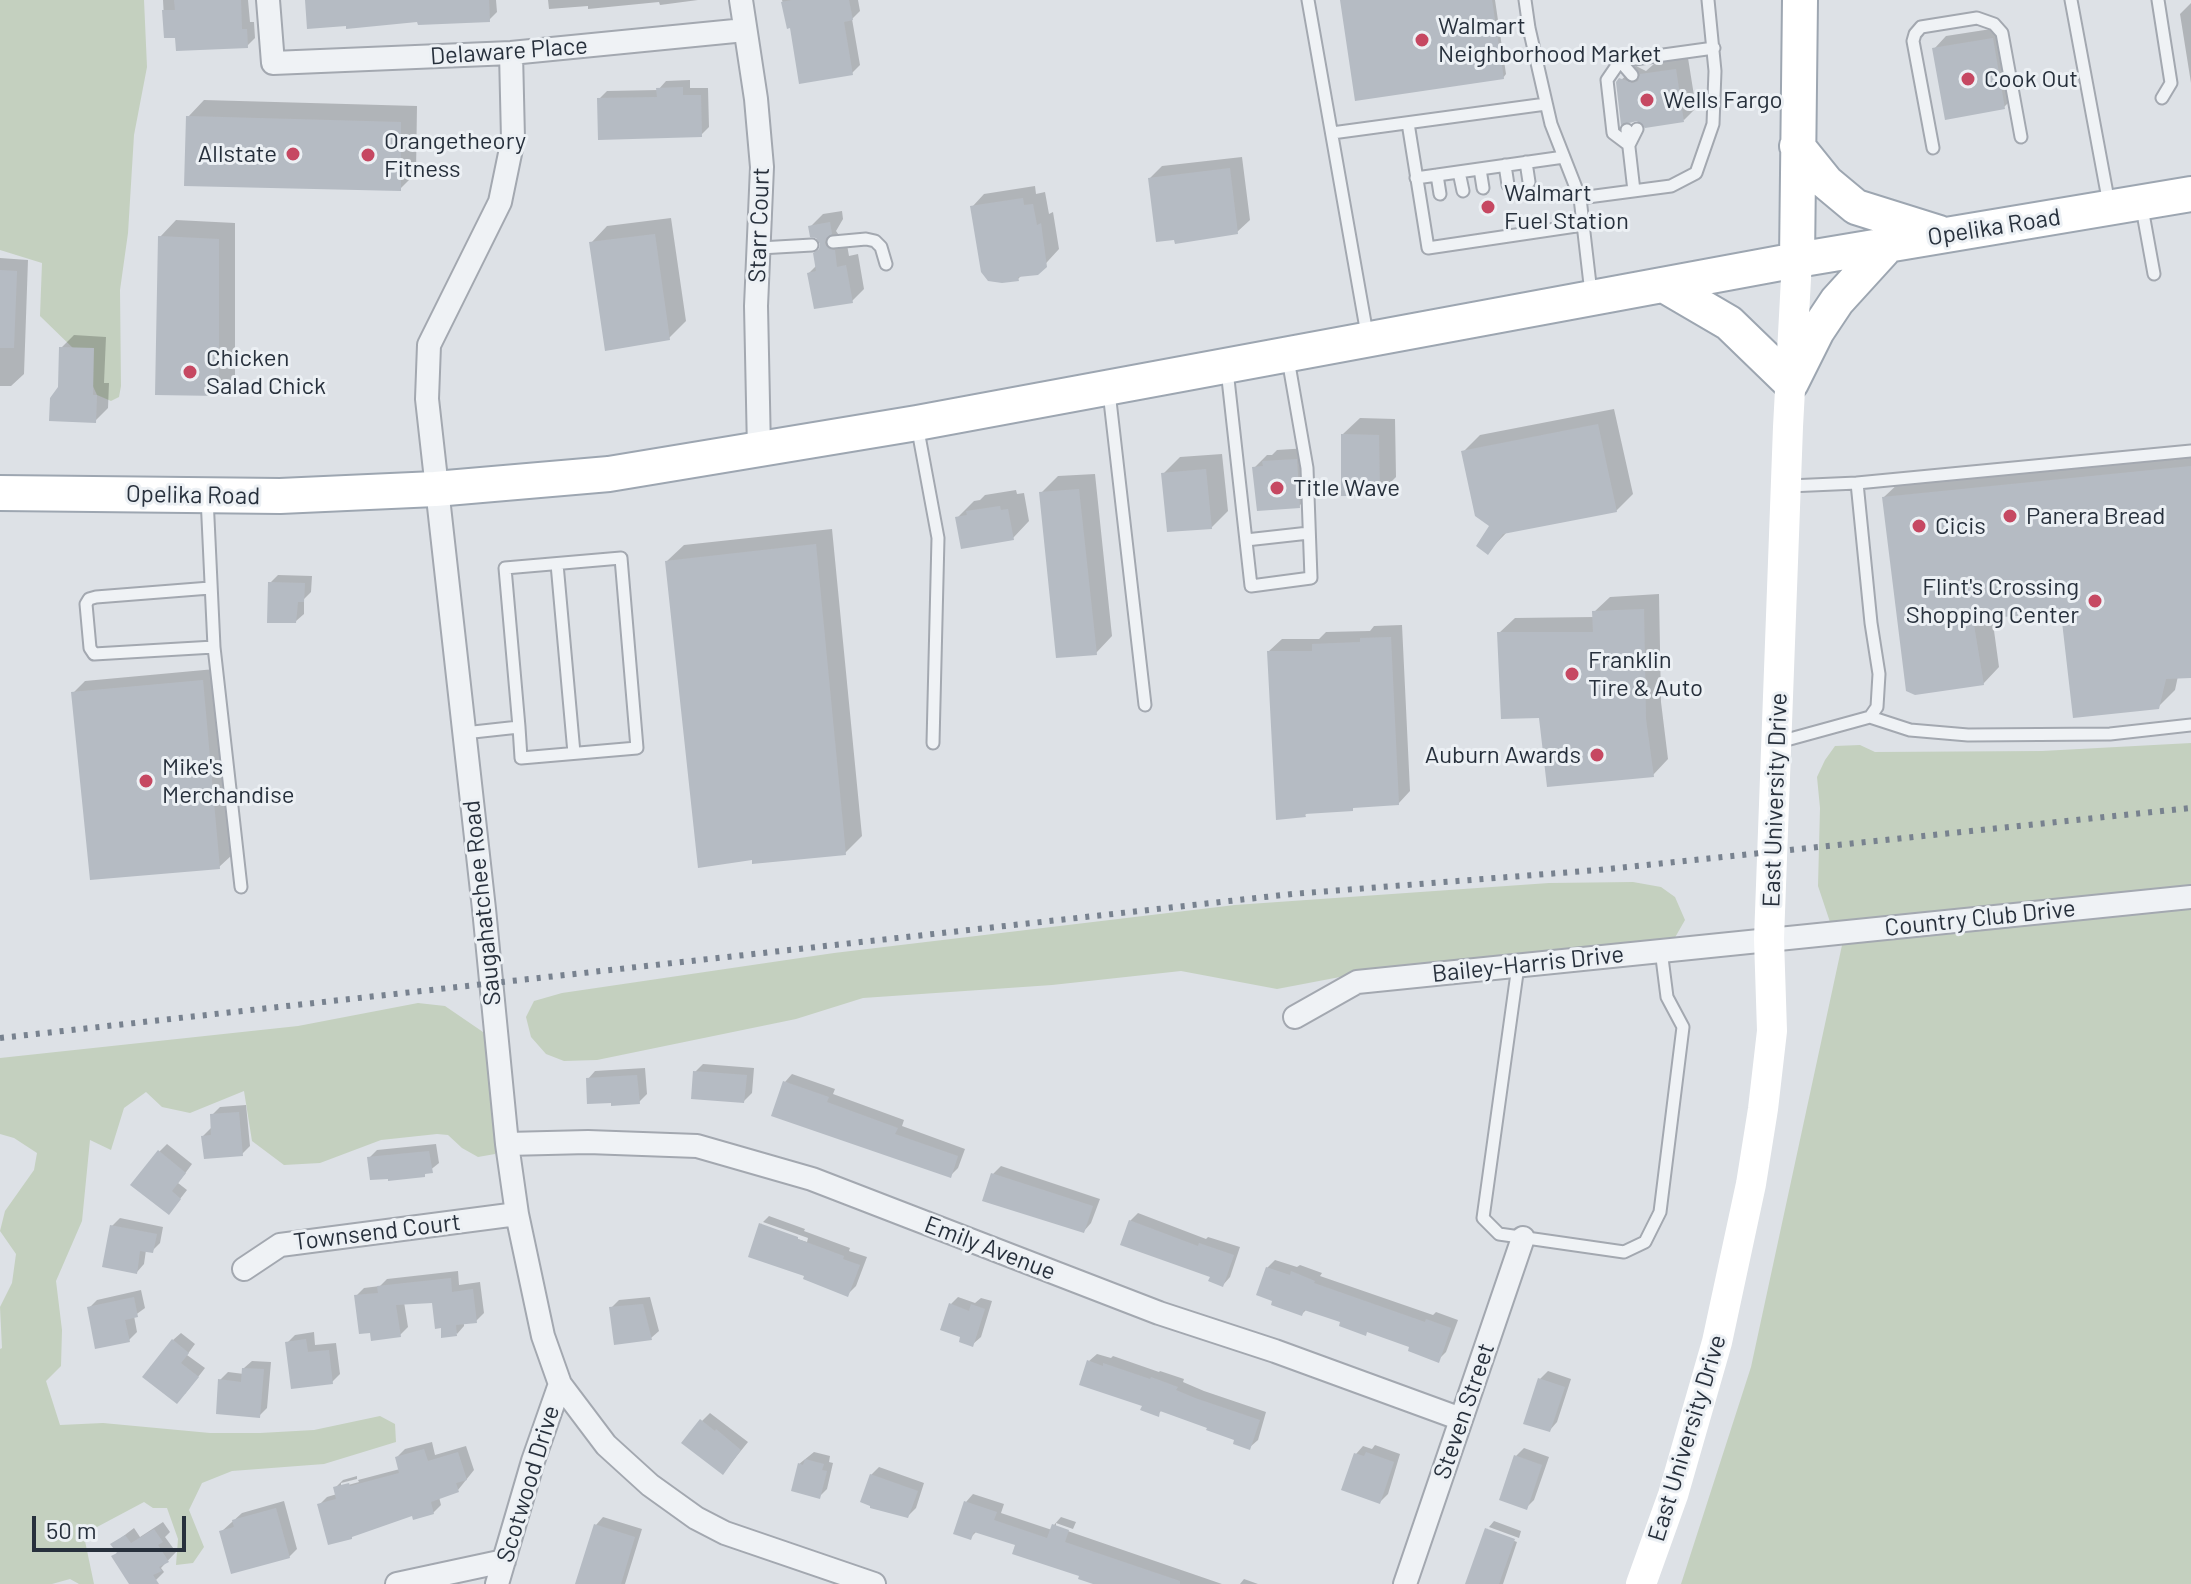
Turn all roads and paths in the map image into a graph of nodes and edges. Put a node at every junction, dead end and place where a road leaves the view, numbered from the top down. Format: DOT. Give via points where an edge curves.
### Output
graph roads {
  1 [pos="268,0"];
  2 [pos="741,0"];
  3 [pos="1308,0"];
  4 [pos="1525,0"];
  5 [pos="1708,0"];
  6 [pos="1800,0"];
  7 [pos="2071,0"];
  8 [pos="2158,0"];
  9 [pos="745,30"];
  10 [pos="1714,48"];
  11 [pos="511,53"];
  12 [pos="1620,61"];
  13 [pos="1627,76"];
  14 [pos="2162,98"];
  15 [pos="1546,104"];
  16 [pos="1408,123"];
  17 [pos="1632,130"];
  18 [pos="1332,133"];
  19 [pos="2021,137"];
  20 [pos="1629,145"];
  21 [pos="1797,146"];
  22 [pos="1933,148"];
  23 [pos="1564,157"];
  24 [pos="1526,162"];
  25 [pos="1505,165"];
  26 [pos="1480,169"];
  27 [pos="1459,172"];
  28 [pos="1437,175"];
  29 [pos="1416,178"];
  30 [pos="1529,182"];
  31 [pos="1508,185"];
  32 [pos="1483,188"];
  33 [pos="1463,191"];
  34 [pos="1634,191"];
  35 [pos="1440,194"];
  36 [pos="2191,194"];
  37 [pos="1580,198"];
  38 [pos="2125,206"];
  39 [pos="1535,219"];
  40 [pos="1513,221"];
  41 [pos="1489,224"];
  42 [pos="1583,225"];
  43 [pos="1468,227"];
  44 [pos="1446,231"];
  45 [pos="1537,232"];
  46 [pos="1516,235"];
  47 [pos="1947,235"];
  48 [pos="1491,239"];
  49 [pos="833,242"];
  50 [pos="1470,242"];
  51 [pos="812,245"];
  52 [pos="1448,245"];
  53 [pos="1888,245"];
  54 [pos="760,248"];
  55 [pos="1797,260"];
  56 [pos="886,264"];
  57 [pos="2154,274"];
  58 [pos="1664,285"];
  59 [pos="1592,298"];
  60 [pos="1368,339"];
  61 [pos="1287,354"];
  62 [pos="1227,365"];
  63 [pos="1791,383"];
  64 [pos="1109,387"];
  65 [pos="917,423"];
  66 [pos="759,450"];
  67 [pos="2191,451"];
  68 [pos="1857,483"];
  69 [pos="1786,486"];
  70 [pos="435,489"];
  71 [pos="0,493"];
  72 [pos="207,496"];
  73 [pos="1309,533"];
  74 [pos="1246,540"];
  75 [pos="557,564"];
  76 [pos="210,588"];
  77 [pos="214,647"];
  78 [pos="1145,705"];
  79 [pos="1870,717"];
  80 [pos="2191,725"];
  81 [pos="519,727"];
  82 [pos="464,733"];
  83 [pos="1778,742"];
  84 [pos="933,743"];
  85 [pos="574,753"];
  86 [pos="241,887"];
  87 [pos="2191,897"];
  88 [pos="1769,939"];
  89 [pos="1661,950"];
  90 [pos="1518,966"];
  91 [pos="1295,1017"];
  92 [pos="507,1144"];
  93 [pos="517,1214"];
  94 [pos="1523,1238"];
  95 [pos="244,1269"];
  96 [pos="560,1384"];
  97 [pos="1461,1419"];
  98 [pos="504,1561"];
  99 [pos="866,1583"];
  100 [pos="397,1584"];
  101 [pos="497,1584"];
  102 [pos="1405,1584"];
  103 [pos="1641,1584"];
  1 -- 11 [label="street, Delaware Place" via="273,63"];
  2 -- 9 [label="street, Starr Court"];
  3 -- 18 [label="lane"];
  4 -- 15 [label="lane"];
  5 -- 10 [label="lane"];
  6 -- 21 [label="main road, East University Drive"];
  7 -- 38 [label="lane"];
  8 -- 14 [label="lane" via="2171,83"];
  9 -- 11 [label="street, Delaware Place"];
  9 -- 54 [label="street, Starr Court" via="762,167"];
  10 -- 12 [label="lane"];
  10 -- 34 [label="lane" via="1713,124 1696,173 1671,186"];
  11 -- 70 [label="street, Saugahatchee Road" via="513,139 500,202 429,345 427,399"];
  12 -- 13 [label="lane"];
  12 -- 20 [label="lane" via="1607,80 1608,93 1613,133"];
  15 -- 16 [label="lane"];
  15 -- 23 [label="lane"];
  16 -- 18 [label="lane"];
  16 -- 29 [label="lane"];
  17 -- 20 [label="lane"];
  18 -- 60 [label="lane"];
  19 -- 22 [label="lane" via="2002,33 1977,18 1921,27 1915,34"];
  20 -- 34 [label="lane"];
  21 -- 47 [label="main road" via="1856,207"];
  21 -- 55 [label="main road, East University Drive"];
  23 -- 24 [label="lane"];
  23 -- 37 [label="lane"];
  24 -- 25 [label="lane"];
  24 -- 30 [label="lane"];
  25 -- 26 [label="lane"];
  25 -- 31 [label="lane"];
  26 -- 27 [label="lane"];
  26 -- 32 [label="lane"];
  27 -- 28 [label="lane"];
  27 -- 33 [label="lane"];
  28 -- 29 [label="lane"];
  28 -- 35 [label="lane"];
  29 -- 52 [label="lane" via="1428,248"];
  34 -- 37 [label="lane"];
  36 -- 38 [label="main road, Opelika Road"];
  37 -- 42 [label="lane"];
  38 -- 47 [label="main road, Opelika Road"];
  38 -- 57 [label="lane"];
  39 -- 45 [label="lane"];
  40 -- 46 [label="lane"];
  41 -- 48 [label="lane"];
  42 -- 45 [label="lane"];
  42 -- 59 [label="lane"];
  43 -- 50 [label="lane"];
  44 -- 52 [label="lane"];
  45 -- 46 [label="lane"];
  46 -- 48 [label="lane"];
  47 -- 53 [label="main road, Opelika Road"];
  48 -- 50 [label="lane"];
  49 -- 56 [label="lane" via="875,241"];
  50 -- 52 [label="lane"];
  51 -- 54 [label="lane"];
  53 -- 55 [label="main road, Opelika Road"];
  53 -- 63 [label="main road" via="1837,301"];
  54 -- 66 [label="street, Starr Court"];
  55 -- 58 [label="main road, Opelika Road"];
  55 -- 63 [label="main road, East University Drive"];
  58 -- 59 [label="main road, Opelika Road"];
  58 -- 63 [label="main road" via="1729,323"];
  59 -- 60 [label="main road, Opelika Road"];
  60 -- 61 [label="main road, Opelika Road"];
  61 -- 62 [label="main road, Opelika Road"];
  61 -- 73 [label="lane" via="1307,468"];
  62 -- 64 [label="main road, Opelika Road"];
  62 -- 74 [label="lane"];
  63 -- 69 [label="main road, East University Drive"];
  64 -- 65 [label="main road, Opelika Road"];
  64 -- 78 [label="lane"];
  65 -- 66 [label="main road, Opelika Road"];
  65 -- 84 [label="lane" via="938,538"];
  66 -- 70 [label="main road, Opelika Road" via="609,474"];
  67 -- 68 [label="lane"];
  68 -- 69 [label="lane"];
  68 -- 79 [label="lane" via="1879,674 1877,707"];
  69 -- 83 [label="main road, East University Drive"];
  70 -- 72 [label="main road, Opelika Road"];
  70 -- 82 [label="street, Saugahatchee Road"];
  71 -- 72 [label="main road, Opelika Road"];
  72 -- 76 [label="lane"];
  73 -- 74 [label="lane"];
  73 -- 74 [label="lane" via="1311,578 1251,586"];
  75 -- 81 [label="lane" via="505,568"];
  75 -- 85 [label="lane"];
  75 -- 85 [label="lane" via="621,558 637,748"];
  76 -- 77 [label="lane"];
  76 -- 77 [label="lane" via="96,597 86,604 94,654"];
  77 -- 86 [label="lane"];
  79 -- 80 [label="lane" via="1910,730 1968,735 2110,734"];
  79 -- 83 [label="lane"];
  81 -- 82 [label="lane"];
  81 -- 85 [label="lane" via="521,758"];
  82 -- 92 [label="street, Saugahatchee Road"];
  83 -- 88 [label="main road, East University Drive"];
  87 -- 88 [label="street, Country Club Drive"];
  88 -- 89 [label="street, Bailey-Harris Drive"];
  88 -- 103 [label="main road, East University Drive" via="1772,1031 1751,1184 1717,1342"];
  89 -- 90 [label="street, Bailey-Harris Drive"];
  89 -- 94 [label="lane" via="1667,997 1683,1027 1660,1212 1645,1242 1624,1252"];
  90 -- 91 [label="street, Bailey-Harris Drive" via="1357,982"];
  90 -- 94 [label="lane" via="1483,1218 1499,1234"];
  92 -- 93 [label="street, Saugahatchee Road"];
  92 -- 97 [label="street, Emily Avenue" via="697,1146 812,1179 1159,1313"];
  93 -- 95 [label="street, Townsend Court" via="280,1245"];
  93 -- 96 [label="street, Saugahatchee Road" via="543,1336"];
  94 -- 97 [label="street, Steven Street"];
  96 -- 98 [label="street, Scotwood Drive"];
  96 -- 99 [label="street, Saugahatchee Road" via="606,1445 696,1518"];
  97 -- 102 [label="street, Steven Street"];
  98 -- 100 [label="street"];
  98 -- 101 [label="street, Scotwood Drive"];
}
